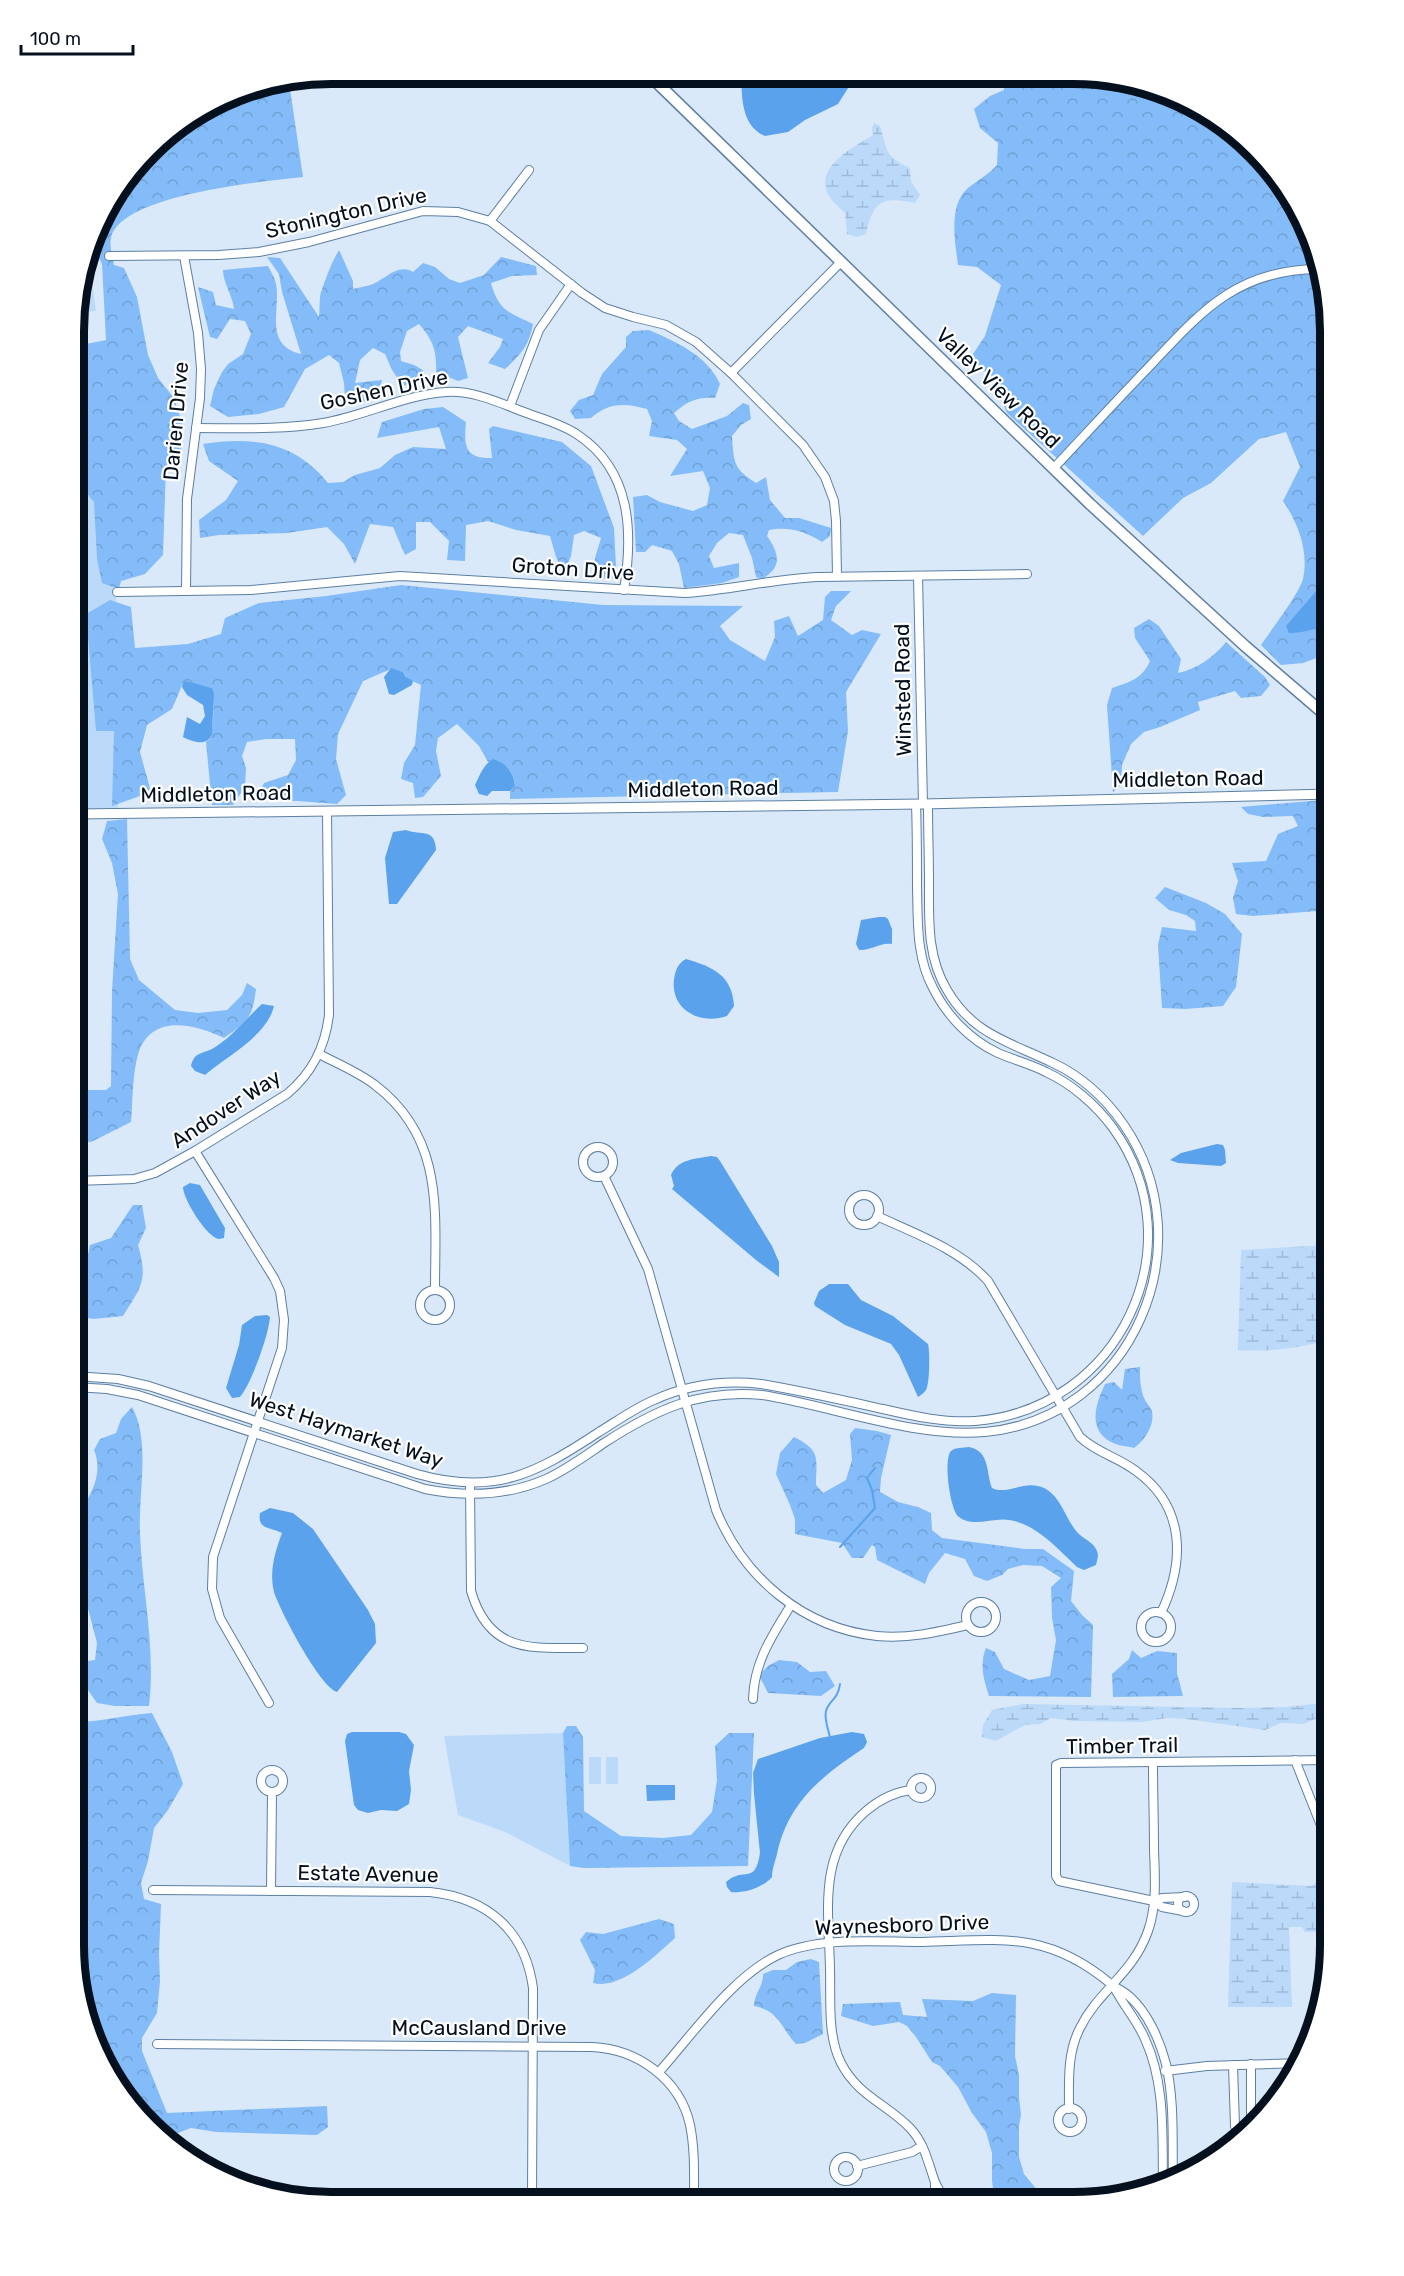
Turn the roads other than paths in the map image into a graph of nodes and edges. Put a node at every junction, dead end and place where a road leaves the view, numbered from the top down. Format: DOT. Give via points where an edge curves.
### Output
graph roads {
  1 [pos="658,84"];
  2 [pos="528,170"];
  3 [pos="490,222"];
  4 [pos="109,256"];
  5 [pos="184,256"];
  6 [pos="841,262"];
  7 [pos="1312,269"];
  8 [pos="571,284"];
  9 [pos="731,373"];
  10 [pos="510,406"];
  11 [pos="196,428"];
  12 [pos="1053,470"];
  13 [pos="1028,574"];
  14 [pos="837,576"];
  15 [pos="918,576"];
  16 [pos="624,590"];
  17 [pos="186,591"];
  18 [pos="117,592"];
  19 [pos="1320,710"];
  20 [pos="1320,794"];
  21 [pos="922,804"];
  22 [pos="327,811"];
  23 [pos="84,814"];
  24 [pos="1021,1049"];
  25 [pos="319,1054"];
  26 [pos="1017,1060"];
  27 [pos="195,1151"];
  28 [pos="604,1176"];
  29 [pos="84,1181"];
  30 [pos="878,1216"];
  31 [pos="1158,1222"];
  32 [pos="1147,1223"];
  33 [pos="435,1290"];
  34 [pos="84,1377"];
  35 [pos="84,1388"];
  36 [pos="684,1395"];
  37 [pos="1058,1402"];
  38 [pos="874,1407"];
  39 [pos="872,1418"];
  40 [pos="257,1421"];
  41 [pos="254,1432"];
  42 [pos="470,1483"];
  43 [pos="470,1495"];
  44 [pos="792,1605"];
  45 [pos="1161,1613"];
  46 [pos="968,1625"];
  47 [pos="583,1648"];
  48 [pos="753,1699"];
  49 [pos="269,1703"];
  50 [pos="1295,1760"];
  51 [pos="1320,1760"];
  52 [pos="1153,1763"];
  53 [pos="911,1790"];
  54 [pos="272,1792"];
  55 [pos="1320,1823"];
  56 [pos="153,1890"];
  57 [pos="271,1891"];
  58 [pos="1154,1901"];
  59 [pos="830,1943"];
  60 [pos="1114,1986"];
  61 [pos="157,2044"];
  62 [pos="532,2046"];
  63 [pos="1290,2062"];
  64 [pos="1251,2064"];
  65 [pos="1233,2065"];
  66 [pos="1167,2071"];
  67 [pos="659,2072"];
  68 [pos="1157,2073"];
  69 [pos="1069,2109"];
  70 [pos="1251,2117"];
  71 [pos="1241,2126"];
  72 [pos="922,2146"];
  73 [pos="858,2166"];
  74 [pos="1173,2171"];
  75 [pos="1163,2175"];
  76 [pos="935,2183"];
  77 [pos="532,2192"];
  78 [pos="694,2192"];
  79 [pos="935,2192"];
  80 [pos="940,2192"];
  1 -- 6 [label="main road, Valley View Road"];
  2 -- 3 [label="street"];
  3 -- 5 [label="street, Stonington Drive" via="458,212 423,211 276,249"];
  3 -- 8 [label="street, Stonington Drive"];
  4 -- 5 [label="street, Stonington Drive"];
  5 -- 11 [label="street, Darien Drive" via="201,357"];
  6 -- 9 [label="street"];
  6 -- 12 [label="main road, Valley View Road"];
  7 -- 12 [label="street" via="1266,276 1212,303"];
  8 -- 9 [label="street, Stonington Drive" via="605,308 687,335"];
  8 -- 10 [label="street" via="539,330"];
  9 -- 14 [label="street, Stonington Drive" via="802,445 825,477 836,511"];
  10 -- 11 [label="street, Goshen Drive" via="469,393 446,392 324,423"];
  10 -- 16 [label="street, Goshen Drive" via="578,435 614,472 624,495 628,522"];
  11 -- 17 [label="street, Darien Drive" via="186,517"];
  12 -- 19 [label="main road, Valley View Road" via="1174,584"];
  13 -- 15 [label="street, Groton Drive"];
  14 -- 15 [label="street, Groton Drive"];
  14 -- 16 [label="street, Groton Drive" via="790,578 701,592"];
  15 -- 21 [label="street, Winsted Road"];
  16 -- 17 [label="street, Groton Drive" via="400,576 260,589"];
  17 -- 18 [label="street, Groton Drive"];
  20 -- 21 [label="street, Middleton Road"];
  21 -- 22 [label="street, Middleton Road"];
  21 -- 24 [label="street, West Haymarket Way" via="929,926 939,976 955,1003 973,1021 995,1038"];
  21 -- 26 [label="street, West Haymarket Way" via="918,932 931,985 942,1005 966,1032 997,1053"];
  22 -- 23 [label="street, Middleton Road"];
  22 -- 25 [label="street, Andover Way" via="330,1003 328,1027"];
  24 -- 26 [label="street"];
  24 -- 31 [label="street, West Haymarket Way" via="1084,1082 1115,1114 1145,1165"];
  25 -- 27 [label="street, Andover Way" via="304,1078 287,1094"];
  25 -- 33 [label="street" via="384,1092 421,1142 436,1200"];
  26 -- 32 [label="street, West Haymarket Way" via="1068,1084 1113,1129 1138,1178"];
  27 -- 29 [label="street, Andover Way" via="145,1177"];
  27 -- 40 [label="street" via="274,1278 283,1306 282,1348"];
  28 -- 28 [label="street" via="612,1166 612,1157 602,1148 593,1148 585,1154 584,1168 595,1177"];
  28 -- 36 [label="street" via="648,1269"];
  30 -- 37 [label="street" via="956,1254 979,1271"];
  31 -- 32 [label="street"];
  31 -- 37 [label="street, West Haymarket Way" via="1153,1286 1134,1334 1119,1357 1083,1393"];
  32 -- 37 [label="street, West Haymarket Way" via="1142,1282 1122,1332 1090,1372"];
  34 -- 40 [label="street, West Haymarket Way" via="135,1383"];
  35 -- 41 [label="street, West Haymarket Way" via="138,1395"];
  36 -- 38 [label="street, West Haymarket Way" via="728,1383 753,1383"];
  36 -- 39 [label="street, West Haymarket Way" via="751,1394"];
  36 -- 42 [label="street, West Haymarket Way" via="637,1408 536,1470"];
  36 -- 43 [label="street, West Haymarket Way" via="549,1478 506,1491"];
  36 -- 44 [label="street" via="716,1510 729,1539 764,1584"];
  37 -- 38 [label="street, West Haymarket Way" via="974,1421 946,1421"];
  37 -- 39 [label="street, West Haymarket Way" via="1013,1427 982,1432 935,1431"];
  37 -- 45 [label="street" via="1080,1437 1136,1470 1167,1506 1175,1527 1178,1562"];
  38 -- 39 [label="street"];
  40 -- 41 [label="street"];
  40 -- 42 [label="street, West Haymarket Way" via="438,1480"];
  41 -- 43 [label="street, West Haymarket Way" via="425,1489"];
  41 -- 49 [label="street" via="218,1539 212,1589 224,1627"];
  42 -- 43 [label="street"];
  43 -- 47 [label="street" via="471,1592 487,1625 508,1642 521,1646"];
  44 -- 46 [label="street" via="835,1626 878,1636 917,1636"];
  44 -- 48 [label="street" via="758,1662"];
  46 -- 46 [label="street" via="981,1632 989,1630 997,1617 994,1609 981,1602 973,1604 966,1617"];
  50 -- 51 [label="street, Timber Trail"];
  50 -- 52 [label="street, Timber Trail"];
  50 -- 55 [label="street"];
  52 -- 58 [label="street"];
  52 -- 58 [label="street, Timber Trail" via="1060,1763 1054,1770 1057,1879"];
  53 -- 59 [label="street" via="872,1806 854,1822 839,1844 829,1881"];
  54 -- 57 [label="street"];
  56 -- 57 [label="street, Estate Avenue"];
  57 -- 62 [label="street, Estate Avenue" via="430,1892 449,1894 484,1907 506,1926 525,1956 532,1988"];
  58 -- 58 [label="street" via="1162,1898 1186,1897 1179,1903 1183,1911 1162,1907"];
  58 -- 60 [label="street" via="1149,1929 1138,1955"];
  59 -- 60 [label="street, Waynesboro Drive" via="1029,1942 1070,1955"];
  59 -- 67 [label="street, Waynesboro Drive" via="788,1951 750,1973"];
  59 -- 72 [label="street" via="831,2019 838,2058 856,2085 904,2123"];
  60 -- 66 [label="street, Waynesboro Drive" via="1140,2008 1154,2031"];
  60 -- 68 [label="street, Waynesboro Drive" via="1144,2035"];
  60 -- 69 [label="street" via="1085,2019 1076,2037 1070,2061"];
  61 -- 62 [label="street, McCausland Drive"];
  62 -- 67 [label="street, McCausland Drive" via="611,2048"];
  62 -- 77 [label="street, Estate Avenue"];
  63 -- 64 [label="street"];
  64 -- 65 [label="street"];
  64 -- 70 [label="street"];
  65 -- 66 [label="street"];
  65 -- 71 [label="street" via="1235,2126"];
  66 -- 68 [label="street"];
  66 -- 74 [label="street, Waynesboro Drive"];
  67 -- 78 [label="street, McCausland Drive" via="680,2098 690,2124"];
  68 -- 75 [label="street, Waynesboro Drive"];
  72 -- 73 [label="street"];
  72 -- 76 [label="street"];
  76 -- 79 [label="street"];
  76 -- 80 [label="street"];
}
